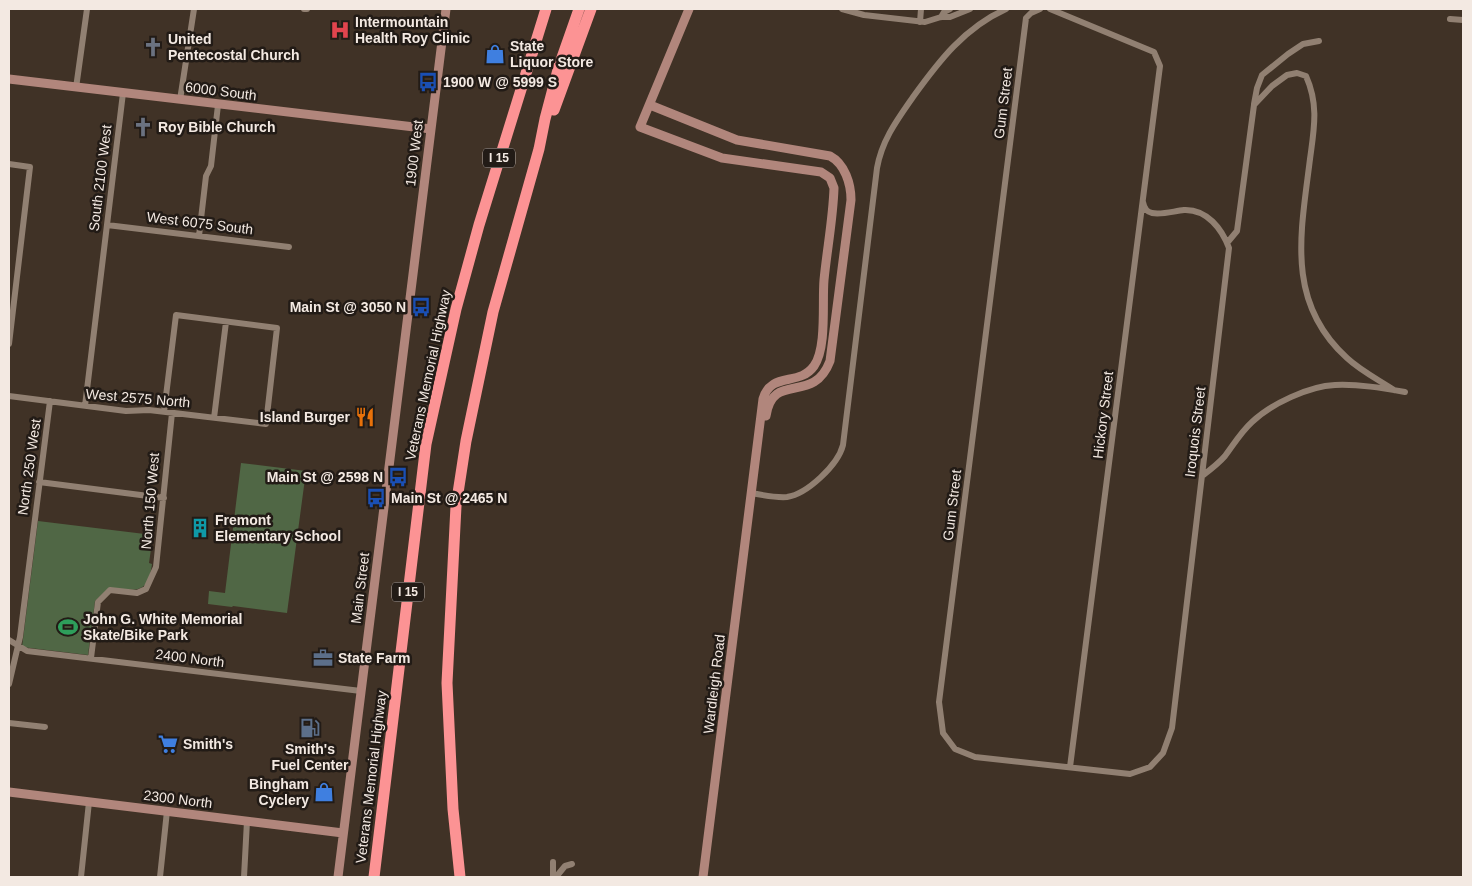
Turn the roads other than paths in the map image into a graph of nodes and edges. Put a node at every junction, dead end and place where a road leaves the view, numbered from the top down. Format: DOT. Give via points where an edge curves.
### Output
graph roads {
  1 [pos="87,9"];
  2 [pos="194,9"];
  3 [pos="446,9"];
  4 [pos="546,9"];
  5 [pos="579,9"];
  6 [pos="591,9"];
  7 [pos="689,9"];
  8 [pos="842,9"];
  9 [pos="921,9"];
  10 [pos="950,9"];
  11 [pos="970,9"];
  12 [pos="1006,9"];
  13 [pos="1040,9"];
  14 [pos="1050,9"];
  15 [pos="941,17"];
  16 [pos="1450,19"];
  17 [pos="1463,20"];
  18 [pos="920,22"];
  19 [pos="1319,41"];
  20 [pos="9,79"];
  21 [pos="76,88"];
  22 [pos="123,93"];
  23 [pos="180,100"];
  24 [pos="218,105"];
  25 [pos="650,105"];
  26 [pos="1254,106"];
  27 [pos="431,129"];
  28 [pos="539,149"];
  29 [pos="9,164"];
  30 [pos="1143,202"];
  31 [pos="108,225"];
  32 [pos="199,236"];
  33 [pos="1227,243"];
  34 [pos="289,247"];
  35 [pos="410,301"];
  36 [pos="226,322"];
  37 [pos="9,344"];
  38 [pos="1394,390"];
  39 [pos="1405,392"];
  40 [pos="9,396"];
  41 [pos="50,401"];
  42 [pos="85,406"];
  43 [pos="164,412"];
  44 [pos="172,413"];
  45 [pos="214,418"];
  46 [pos="1202,476"];
  47 [pos="39,482"];
  48 [pos="752,493"];
  49 [pos="164,498"];
  50 [pos="9,640"];
  51 [pos="18,646"];
  52 [pos="91,658"];
  53 [pos="9,684"];
  54 [pos="361,692"];
  55 [pos="9,723"];
  56 [pos="45,728"];
  57 [pos="1172,728"];
  58 [pos="1070,767"];
  59 [pos="9,792"];
  60 [pos="89,802"];
  61 [pos="167,811"];
  62 [pos="247,821"];
  63 [pos="343,833"];
  64 [pos="554,862"];
  65 [pos="572,864"];
  66 [pos="80,877"];
  67 [pos="160,877"];
  68 [pos="244,877"];
  69 [pos="338,877"];
  70 [pos="374,877"];
  71 [pos="460,877"];
  72 [pos="554,877"];
  73 [pos="703,877"];
  1 -- 21 [label="street"];
  2 -- 23 [label="street"];
  3 -- 27 [label="main road, 1900 West"];
  4 -- 70 [label="highway, Veterans Memorial Highway / I 15" via="456,308 426,444"];
  5 -- 28 [label="highway, I 15" via="559,66"];
  6 -- 28 [label="highway"];
  7 -- 25 [label="main road"];
  8 -- 18 [label="street"];
  9 -- 18 [label="street"];
  10 -- 15 [label="street"];
  11 -- 15 [label="street"];
  12 -- 48 [label="street" via="973,28 949,49 893,125 882,146 843,441 838,458 797,494 781,497"];
  13 -- 58 [label="street, Gum Street" via="1026,18 939,702 943,733 956,749 976,757"];
  14 -- 30 [label="street, Hickory Street" via="1154,52 1160,66"];
  15 -- 18 [label="street"];
  16 -- 17 [label="street"];
  19 -- 26 [label="street" via="1303,44 1262,75"];
  20 -- 21 [label="main road, 6000 South"];
  21 -- 22 [label="main road, 6000 South"];
  22 -- 23 [label="main road, 6000 South"];
  22 -- 31 [label="street, South 2100 West"];
  23 -- 24 [label="main road, 6000 South"];
  24 -- 27 [label="main road, 6000 South"];
  24 -- 32 [label="street"];
  25 -- 48 [label="main road" via="737,140 830,156 842,166 849,184 851,200 830,361 815,382 801,388 782,390 770,402 760,468"];
  25 -- 48 [label="main road" via="638,131 722,158 821,172 834,185 819,356 806,374 777,382 765,393"];
  26 -- 33 [label="street" via="1237,231"];
  26 -- 38 [label="street" via="1287,75 1297,73 1306,76 1316,115 1300,254 1308,301 1331,342 1348,359"];
  27 -- 35 [label="main road, 1900 West"];
  28 -- 71 [label="highway, I 15" via="493,312 456,506 446,683"];
  29 -- 37 [label="street" via="30,167"];
  30 -- 33 [label="street" via="1145,209 1152,213 1187,210 1204,216 1215,223"];
  30 -- 58 [label="street, Hickory Street"];
  31 -- 32 [label="street, West 6075 South"];
  31 -- 42 [label="street, South 2100 West"];
  32 -- 34 [label="street, West 6075 South"];
  33 -- 46 [label="street, Iroquois Street" via="1229,248"];
  35 -- 54 [label="main road, Main Street"];
  36 -- 43 [label="street" via="176,316"];
  36 -- 45 [label="street"];
  36 -- 45 [label="street, West 2575 North" via="277,328 266,424"];
  38 -- 39 [label="street"];
  38 -- 46 [label="street" via="1333,385 1287,399 1251,422 1224,458"];
  40 -- 41 [label="street, West 2575 North"];
  41 -- 42 [label="street, West 2575 North"];
  41 -- 47 [label="street, North 250 West"];
  42 -- 43 [label="street, West 2575 North"];
  43 -- 44 [label="street, West 2575 North"];
  44 -- 45 [label="street, West 2575 North"];
  44 -- 49 [label="street, North 150 West"];
  46 -- 57 [label="street, Iroquois Street"];
  47 -- 49 [label="street"];
  47 -- 51 [label="street, North 250 West"];
  48 -- 73 [label="main road, Wardleigh Road"];
  49 -- 52 [label="street, North 150 West" via="156,567 146,589 137,593 110,590 98,602"];
  50 -- 51 [label="street, 2400 North"];
  51 -- 52 [label="street, 2400 North" via="27,651"];
  51 -- 53 [label="street, North 250 West"];
  52 -- 54 [label="street, 2400 North"];
  54 -- 63 [label="main road, Main Street"];
  55 -- 56 [label="street"];
  57 -- 58 [label="street, Gum Street" via="1163,753 1150,767 1130,774"];
  59 -- 60 [label="main road, 2300 North"];
  60 -- 61 [label="main road, 2300 North"];
  60 -- 66 [label="street"];
  61 -- 62 [label="main road, 2300 North"];
  61 -- 67 [label="street"];
  62 -- 63 [label="main road, 2300 North"];
  62 -- 68 [label="street"];
  63 -- 69 [label="main road, Main Street"];
  64 -- 72 [label="street"];
  65 -- 72 [label="street"];
}
